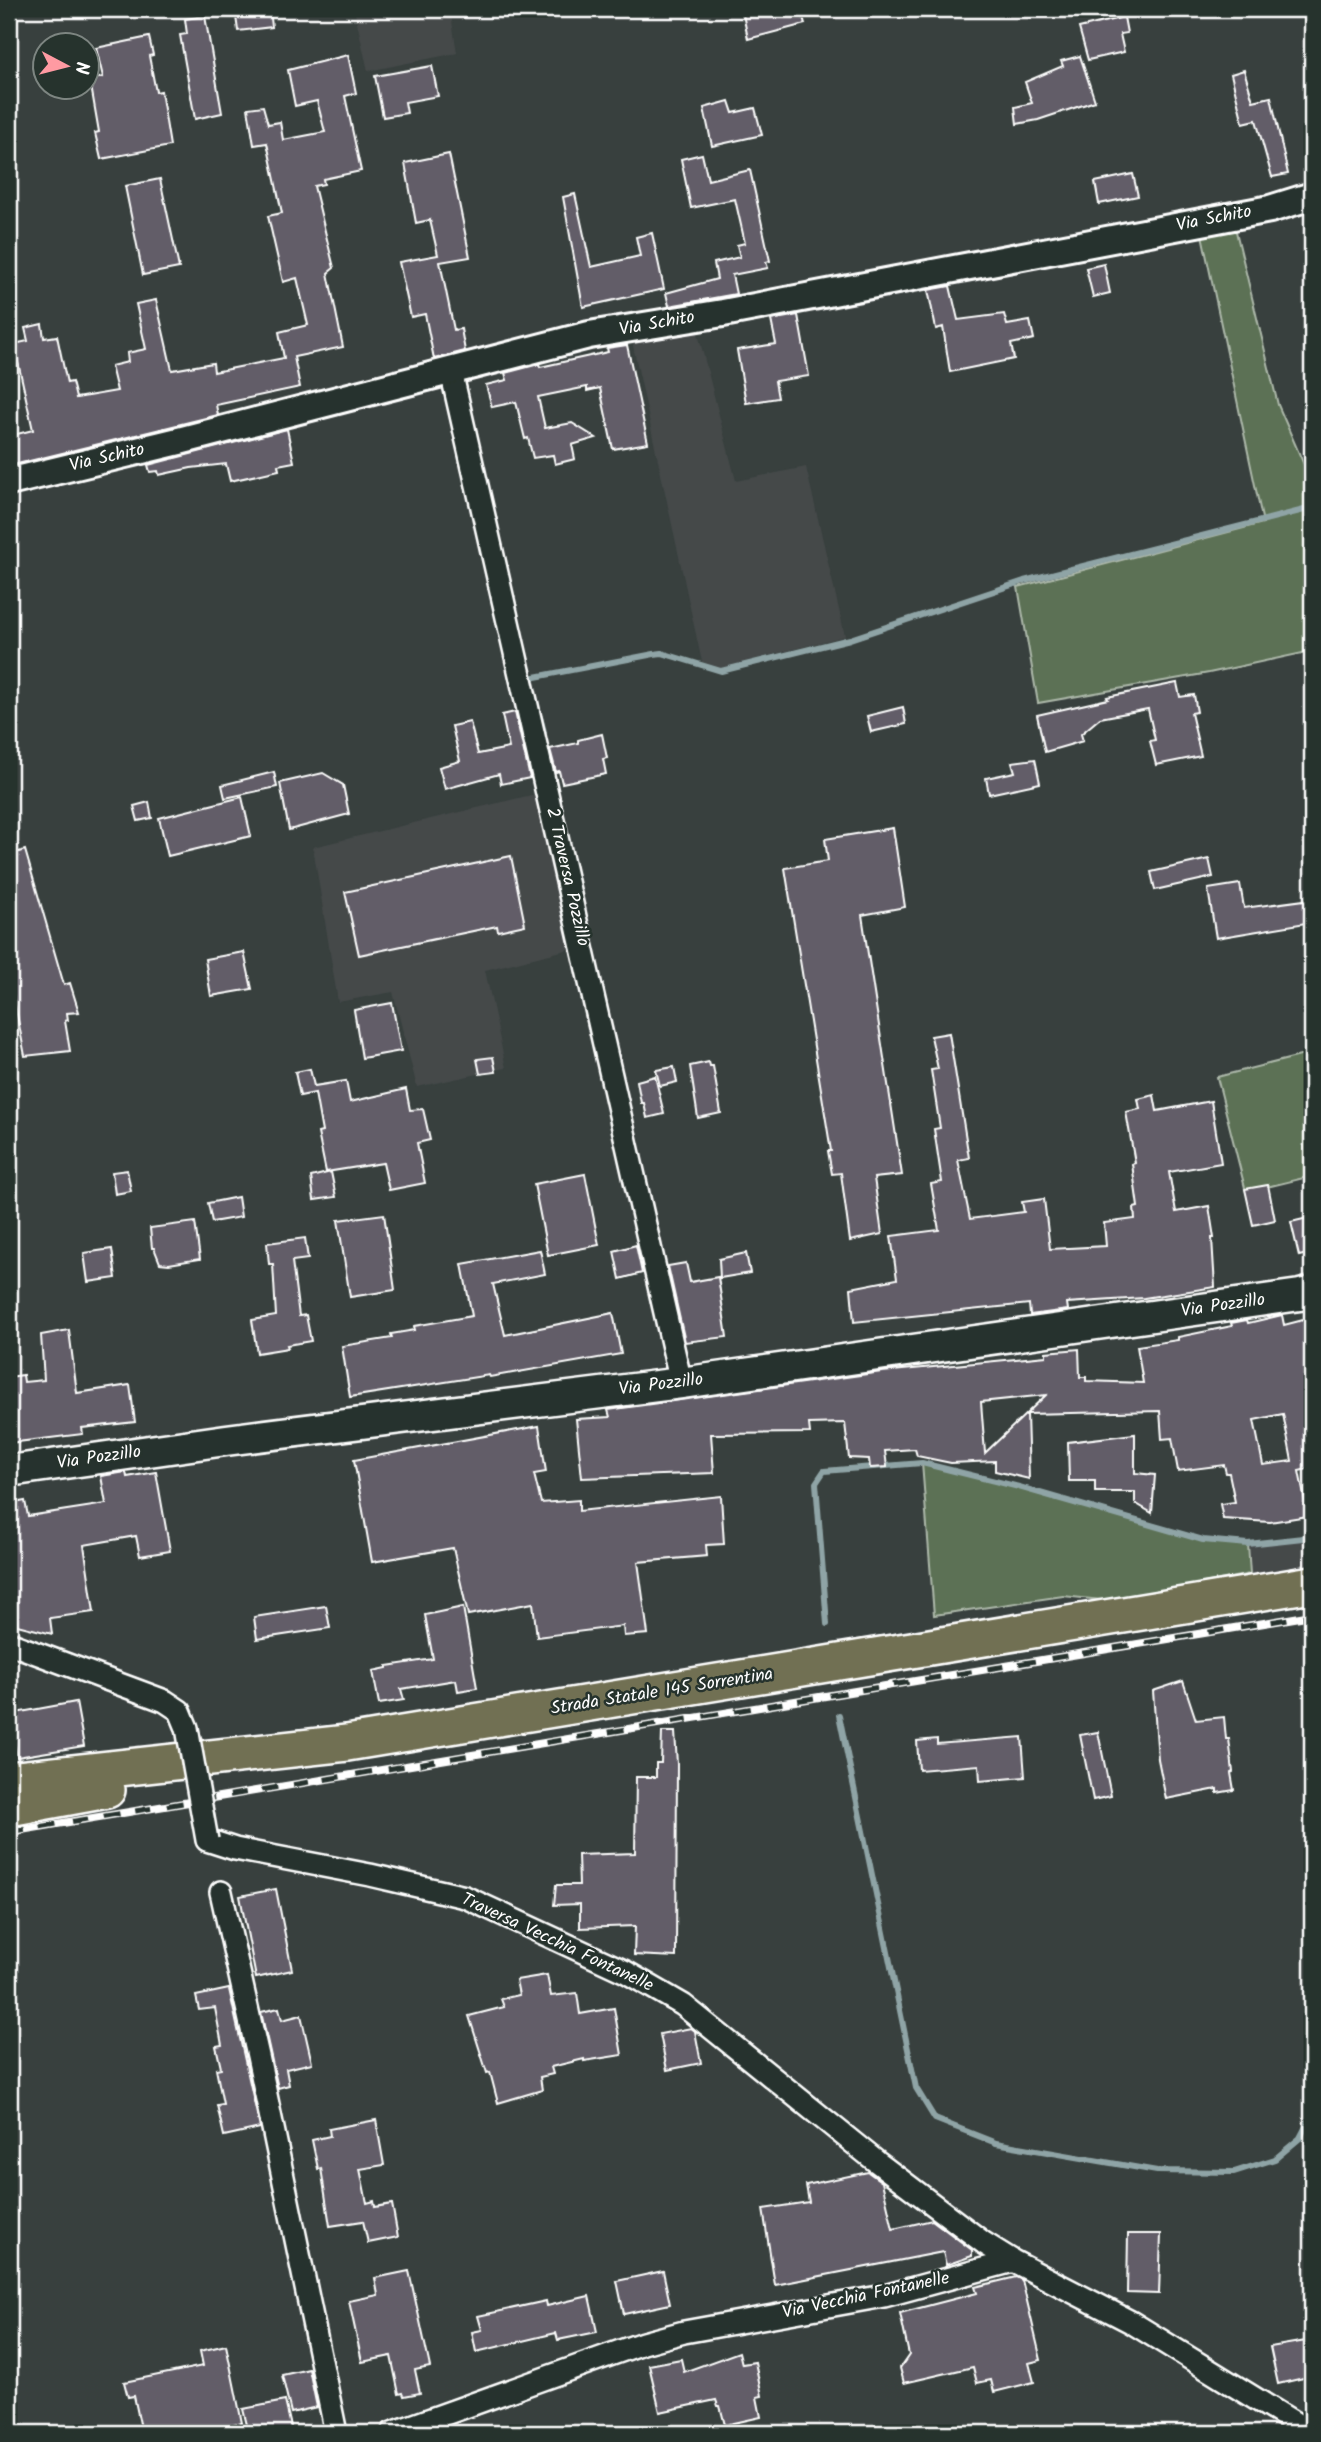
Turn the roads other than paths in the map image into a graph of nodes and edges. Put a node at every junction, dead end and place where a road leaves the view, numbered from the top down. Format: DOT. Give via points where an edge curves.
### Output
graph roads {
  1 [pos="1312,196"];
  2 [pos="451,371"];
  3 [pos="9,482"];
  4 [pos="1312,1292"];
  5 [pos="681,1382"];
  6 [pos="9,1471"];
  7 [pos="1312,1584"];
  8 [pos="9,1643"];
  9 [pos="264,1752"];
  10 [pos="25,1778"];
  11 [pos="9,1808"];
  12 [pos="221,1892"];
  13 [pos="1013,2261"];
  14 [pos="336,2433"];
  15 [pos="392,2433"];
  16 [pos="1311,2433"];
  1 -- 2 [label="street, Via Schito" via="1269,209 589,335"];
  2 -- 3 [label="street, Via Schito"];
  2 -- 5 [label="street, 2 Traversa Pozzillo"];
  4 -- 5 [label="main road, Via Pozzillo"];
  5 -- 6 [label="main road, Via Pozzillo"];
  7 -- 9 [label="highway, Strada Statale 145 Sorrentina" via="347,1743"];
  8 -- 13 [label="street, Traversa Vecchia Fontanelle, bridge" via="165,1701 180,1711 207,1840 465,1897 626,1972 683,2005 877,2162"];
  9 -- 10 [label="highway, Strada Statale 145 Sorrentina"];
  9 -- 11 [label="highway" via="148,1783"];
  12 -- 14 [label="street"];
  13 -- 15 [label="street, Via Vecchia Fontanelle" via="884,2297 643,2343"];
  13 -- 16 [label="street" via="1131,2322"];
}
